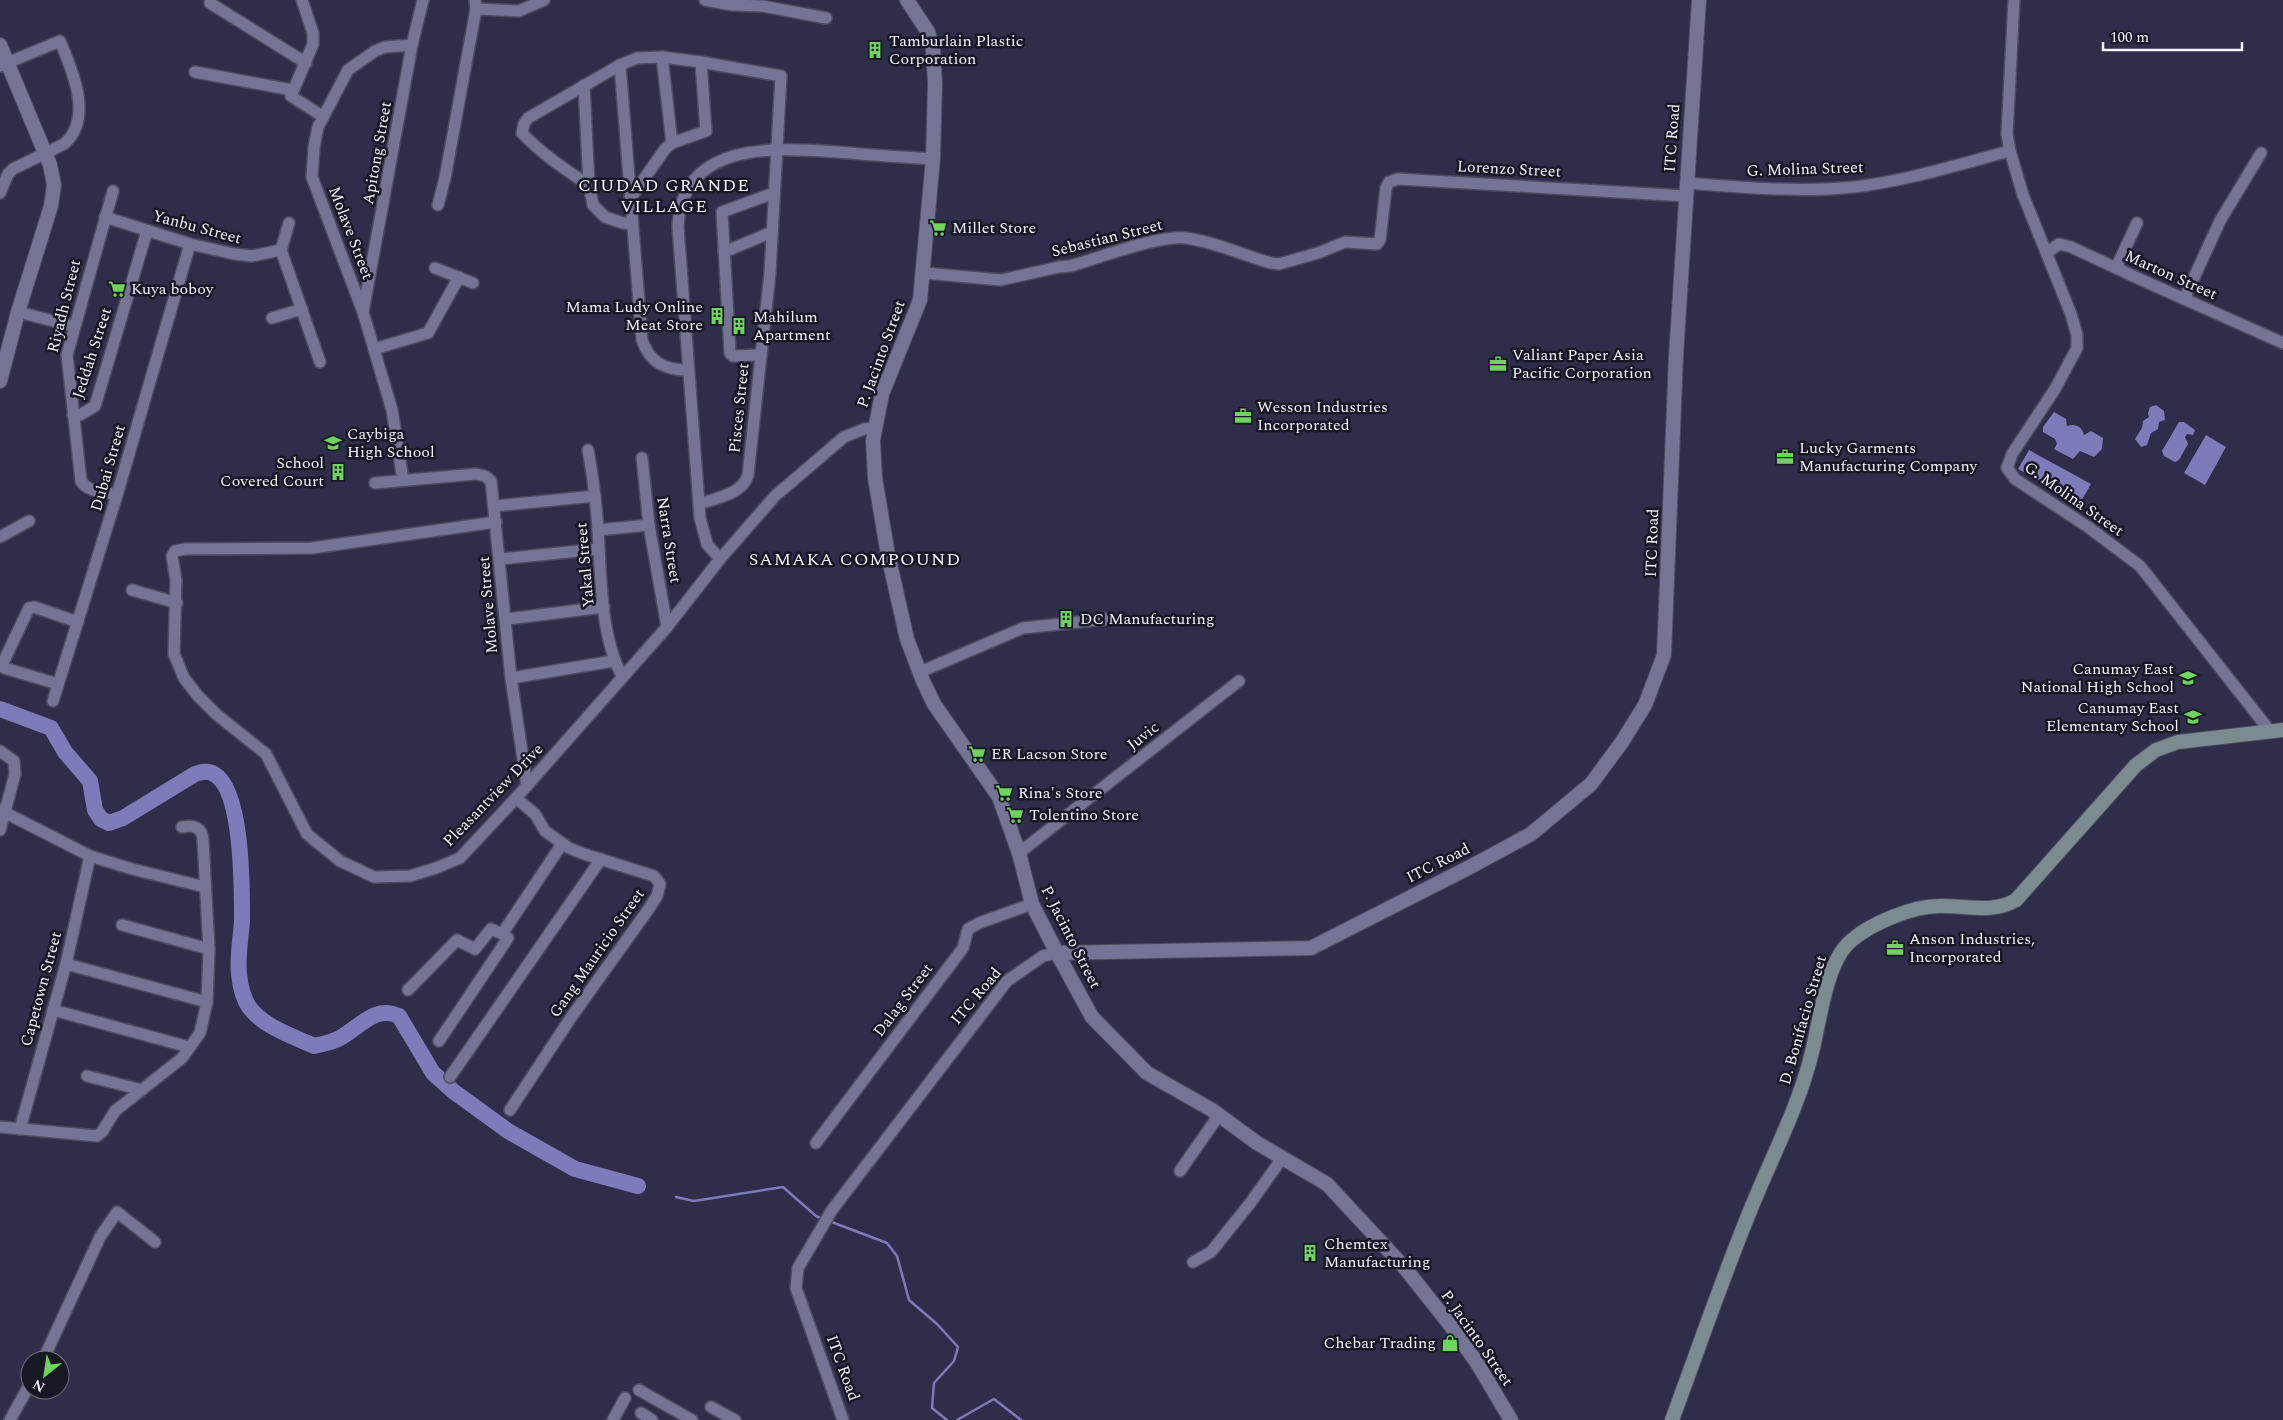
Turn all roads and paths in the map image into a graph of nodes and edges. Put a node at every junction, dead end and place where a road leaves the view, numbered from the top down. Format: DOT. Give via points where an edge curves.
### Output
graph roads {
  1 [pos="302,0"];
  2 [pos="424,0"];
  3 [pos="544,0"];
  4 [pos="705,0"];
  5 [pos="907,0"];
  6 [pos="1699,0"];
  7 [pos="2014,0"];
  8 [pos="210,3"];
  9 [pos="475,5"];
  10 [pos="826,18"];
  11 [pos="0,45"];
  12 [pos="412,45"];
  13 [pos="662,57"];
  14 [pos="701,62"];
  15 [pos="306,63"];
  16 [pos="4,65"];
  17 [pos="620,65"];
  18 [pos="195,72"];
  19 [pos="584,85"];
  20 [pos="292,90"];
  21 [pos="322,116"];
  22 [pos="672,143"];
  23 [pos="777,149"];
  24 [pos="2010,151"];
  25 [pos="46,153"];
  26 [pos="2261,153"];
  27 [pos="933,159"];
  28 [pos="589,185"];
  29 [pos="1686,189"];
  30 [pos="0,192"];
  31 [pos="113,192"];
  32 [pos="774,193"];
  33 [pos="630,199"];
  34 [pos="438,205"];
  35 [pos="105,217"];
  36 [pos="288,223"];
  37 [pos="2137,223"];
  38 [pos="632,224"];
  39 [pos="147,231"];
  40 [pos="772,232"];
  41 [pos="1380,240"];
  42 [pos="190,244"];
  43 [pos="281,250"];
  44 [pos="724,252"];
  45 [pos="2048,252"];
  46 [pos="435,268"];
  47 [pos="2116,268"];
  48 [pos="924,273"];
  49 [pos="459,277"];
  50 [pos="472,283"];
  51 [pos="2184,299"];
  52 [pos="302,309"];
  53 [pos="18,312"];
  54 [pos="364,312"];
  55 [pos="272,318"];
  56 [pos="73,326"];
  57 [pos="2283,343"];
  58 [pos="374,348"];
  59 [pos="761,356"];
  60 [pos="320,362"];
  61 [pos="688,370"];
  62 [pos="0,381"];
  63 [pos="73,415"];
  64 [pos="874,428"];
  65 [pos="588,450"];
  66 [pos="642,458"];
  67 [pos="403,480"];
  68 [pos="375,483"];
  69 [pos="117,495"];
  70 [pos="595,496"];
  71 [pos="699,504"];
  72 [pos="495,506"];
  73 [pos="30,521"];
  74 [pos="496,522"];
  75 [pos="649,525"];
  76 [pos="598,530"];
  77 [pos="0,537"];
  78 [pos="598,549"];
  79 [pos="500,559"];
  80 [pos="720,559"];
  81 [pos="132,590"];
  82 [pos="177,603"];
  83 [pos="604,607"];
  84 [pos="507,619"];
  85 [pos="1107,619"];
  86 [pos="78,622"];
  87 [pos="667,626"];
  88 [pos="614,661"];
  89 [pos="920,672"];
  90 [pos="622,676"];
  91 [pos="511,678"];
  92 [pos="1239,681"];
  93 [pos="58,684"];
  94 [pos="53,700"];
  95 [pos="2276,731"];
  96 [pos="0,751"];
  97 [pos="526,786"];
  98 [pos="516,798"];
  99 [pos="2,811"];
  100 [pos="182,827"];
  101 [pos="0,830"];
  102 [pos="562,844"];
  103 [pos="1019,853"];
  104 [pos="90,856"];
  105 [pos="602,859"];
  106 [pos="205,887"];
  107 [pos="1032,904"];
  108 [pos="122,925"];
  109 [pos="502,934"];
  110 [pos="209,949"];
  111 [pos="1056,953"];
  112 [pos="66,964"];
  113 [pos="408,990"];
  114 [pos="207,1002"];
  115 [pos="53,1010"];
  116 [pos="440,1041"];
  117 [pos="190,1047"];
  118 [pos="87,1076"];
  119 [pos="450,1077"];
  120 [pos="142,1090"];
  121 [pos="510,1110"];
  122 [pos="1219,1115"];
  123 [pos="0,1128"];
  124 [pos="20,1129"];
  125 [pos="816,1142"];
  126 [pos="1283,1157"];
  127 [pos="1180,1171"];
  128 [pos="155,1242"];
  129 [pos="1193,1262"];
  130 [pos="48,1350"];
  131 [pos="639,1390"];
  132 [pos="625,1398"];
  133 [pos="21,1400"];
  134 [pos="711,1407"];
  135 [pos="641,1413"];
  136 [pos="10,1420"];
  137 [pos="613,1420"];
  138 [pos="652,1420"];
  139 [pos="692,1420"];
  140 [pos="735,1420"];
  141 [pos="843,1420"];
  142 [pos="1510,1420"];
  143 [pos="1672,1420"];
  1 -- 15 [label="street" via="313,33"];
  2 -- 12 [label="street, Apitong Street"];
  3 -- 9 [label="street" via="519,11"];
  4 -- 10 [label="street"];
  5 -- 27 [label="street, P. Jacinto Street" via="928,32 932,50 935,83"];
  6 -- 29 [label="street, ITC Road"];
  7 -- 24 [label="street, G. Molina Street" via="2007,134"];
  8 -- 15 [label="street"];
  9 -- 34 [label="street"];
  11 -- 16 [label="street"];
  12 -- 21 [label="street, Molave Street" via="374,51 348,70"];
  12 -- 54 [label="street, Apitong Street"];
  13 -- 14 [label="street"];
  13 -- 17 [label="street" via="637,58"];
  13 -- 22 [label="street"];
  14 -- 22 [label="street" via="706,131"];
  14 -- 23 [label="street, Pisces Street" via="781,76"];
  15 -- 20 [label="street"];
  16 -- 25 [label="street"];
  16 -- 25 [label="street" via="60,41 76,83 77,116 70,139"];
  17 -- 19 [label="street"];
  17 -- 33 [label="street"];
  18 -- 20 [label="street"];
  19 -- 28 [label="street"];
  19 -- 28 [label="street" via="528,118 522,132 547,158"];
  20 -- 21 [label="street" via="291,96"];
  21 -- 54 [label="street, Molave Street" via="314,147 312,177"];
  22 -- 33 [label="street" via="656,160"];
  23 -- 27 [label="street"];
  23 -- 32 [label="street, Pisces Street"];
  23 -- 61 [label="street" via="736,156 709,167 688,186 681,200 678,227"];
  24 -- 29 [label="street, G. Molina Street" via="1854,187"];
  24 -- 45 [label="street, G. Molina Street" via="2023,195"];
  25 -- 30 [label="street" via="13,169"];
  25 -- 53 [label="street" via="53,175 54,196"];
  26 -- 51 [label="street" via="2220,221"];
  27 -- 48 [label="street, P. Jacinto Street"];
  28 -- 38 [label="street" via="593,204 598,210 614,221"];
  29 -- 41 [label="street, Lorenzo Street" via="1398,179 1389,182 1386,188"];
  29 -- 111 [label="street, ITC Road" via="1664,655 1645,705 1591,784 1531,834 1311,948"];
  31 -- 35 [label="street, Riyadh Street"];
  32 -- 40 [label="street, Pisces Street"];
  32 -- 44 [label="street" via="722,212"];
  33 -- 38 [label="street"];
  35 -- 39 [label="street, Yanbu Street"];
  35 -- 56 [label="street, Riyadh Street"];
  36 -- 43 [label="street"];
  37 -- 47 [label="street"];
  38 -- 61 [label="street" via="640,327 645,348 658,364"];
  39 -- 42 [label="street, Yanbu Street"];
  39 -- 63 [label="street, Jeddah Street" via="95,406 80,415"];
  40 -- 44 [label="street"];
  40 -- 59 [label="street, Pisces Street"];
  41 -- 48 [label="street, Sebastian Street" via="1374,245 1345,242 1280,264 1206,242 1167,238 1070,266 1001,280"];
  42 -- 43 [label="street, Yanbu Street" via="244,256"];
  42 -- 69 [label="street, Dubai Street"];
  43 -- 52 [label="street"];
  44 -- 59 [label="street" via="730,353 733,356"];
  45 -- 47 [label="street, Marton Street" via="2064,244"];
  45 -- 95 [label="street, G. Molina Street" via="2071,314 2077,348 2007,468 2010,474 2140,566"];
  46 -- 49 [label="street"];
  47 -- 51 [label="street, Marton Street"];
  48 -- 64 [label="street, P. Jacinto Street" via="916,312 882,394"];
  49 -- 50 [label="street"];
  49 -- 58 [label="street" via="428,333"];
  51 -- 57 [label="street, Marton Street"];
  52 -- 55 [label="street"];
  52 -- 60 [label="street"];
  53 -- 56 [label="street"];
  53 -- 62 [label="street"];
  54 -- 58 [label="street, Molave Street"];
  56 -- 63 [label="street, Riyadh Street" via="66,364"];
  58 -- 67 [label="street, Molave Street" via="392,410"];
  59 -- 71 [label="street, Pisces Street" via="747,480 739,489"];
  61 -- 71 [label="street"];
  63 -- 69 [label="street, Riyadh Street" via="83,484 90,489"];
  64 -- 80 [label="street, Pleasantview Drive" via="854,432 835,443 775,496"];
  64 -- 89 [label="street, P. Jacinto Street" via="875,478 888,555 907,639"];
  65 -- 70 [label="street, Yakal Street"];
  66 -- 75 [label="street, Narra Street"];
  67 -- 68 [label="street, Molave Street"];
  67 -- 72 [label="street, Molave Street" via="480,475 491,481"];
  69 -- 86 [label="street, Dubai Street"];
  70 -- 72 [label="street"];
  70 -- 76 [label="street, Yakal Street"];
  71 -- 80 [label="street" via="704,538"];
  72 -- 74 [label="street, Molave Street"];
  73 -- 77 [label="street"];
  74 -- 79 [label="street, Molave Street"];
  74 -- 82 [label="street, Pleasantview Drive" via="312,548 176,551 172,556"];
  75 -- 76 [label="street"];
  75 -- 87 [label="street, Narra Street"];
  76 -- 78 [label="street, Yakal Street"];
  78 -- 79 [label="street"];
  78 -- 83 [label="street, Yakal Street"];
  79 -- 84 [label="street, Molave Street"];
  80 -- 87 [label="street, Pleasantview Drive"];
  81 -- 82 [label="street"];
  82 -- 98 [label="street, Pleasantview Drive" via="174,654 184,678 216,714 266,754 307,834 340,861 374,877 410,876 436,868 460,858"];
  83 -- 84 [label="street"];
  83 -- 88 [label="street, Yakal Street"];
  84 -- 91 [label="street, Molave Street"];
  85 -- 89 [label="street" via="1022,628"];
  86 -- 93 [label="street, Dubai Street"];
  86 -- 93 [label="street" via="29,608 2,664 4,668"];
  87 -- 90 [label="street, Pleasantview Drive"];
  88 -- 90 [label="street, Yakal Street"];
  88 -- 91 [label="street"];
  89 -- 103 [label="street, P. Jacinto Street" via="934,704 999,797"];
  90 -- 97 [label="street, Pleasantview Drive"];
  91 -- 97 [label="street, Molave Street"];
  92 -- 103 [label="street, Juvic"];
  93 -- 94 [label="street, Dubai Street"];
  95 -- 143 [label="main road, D. Bonifacio Street" via="2166,744 2146,756 2033,883 2010,904 1996,908 1940,906 1913,909 1857,936 1846,945 1831,976 1799,1097 1748,1217"];
  96 -- 99 [label="street" via="14,761 15,774"];
  97 -- 98 [label="street, Pleasantview Drive"];
  98 -- 102 [label="street, Gang Mauricio Street" via="535,814 545,831"];
  99 -- 101 [label="street"];
  99 -- 104 [label="street"];
  100 -- 106 [label="street" via="194,826 202,833"];
  102 -- 105 [label="street, Gang Mauricio Street"];
  102 -- 109 [label="street"];
  103 -- 107 [label="street, P. Jacinto Street"];
  104 -- 106 [label="street"];
  104 -- 112 [label="street, Capetown Street"];
  105 -- 119 [label="street"];
  105 -- 121 [label="street, Gang Mauricio Street" via="654,876 660,889"];
  106 -- 110 [label="street"];
  107 -- 111 [label="street, P. Jacinto Street"];
  107 -- 125 [label="street, Dalag Street" via="968,929 962,948"];
  108 -- 110 [label="street"];
  109 -- 113 [label="street" via="491,929 475,950 457,940"];
  109 -- 116 [label="street" via="508,938"];
  110 -- 114 [label="street"];
  111 -- 122 [label="street, P. Jacinto Street" via="1101,1029 1147,1073"];
  111 -- 141 [label="street, ITC Road" via="1043,956 1007,981 832,1210 798,1268 796,1288"];
  112 -- 114 [label="street"];
  112 -- 115 [label="street, Capetown Street"];
  114 -- 117 [label="street" via="200,1033"];
  115 -- 117 [label="street"];
  115 -- 124 [label="street, Capetown Street"];
  117 -- 120 [label="street" via="182,1058"];
  118 -- 120 [label="street"];
  120 -- 124 [label="street" via="114,1111 97,1136"];
  122 -- 126 [label="street, P. Jacinto Street" via="1257,1143"];
  122 -- 127 [label="street"];
  123 -- 124 [label="street"];
  126 -- 129 [label="street" via="1212,1252"];
  126 -- 142 [label="street, P. Jacinto Street" via="1327,1184 1404,1267 1478,1363"];
  128 -- 130 [label="street" via="117,1212 100,1237"];
  131 -- 139 [label="street"];
  132 -- 137 [label="street"];
  133 -- 136 [label="street"];
  134 -- 140 [label="street"];
  135 -- 138 [label="street"];
}
